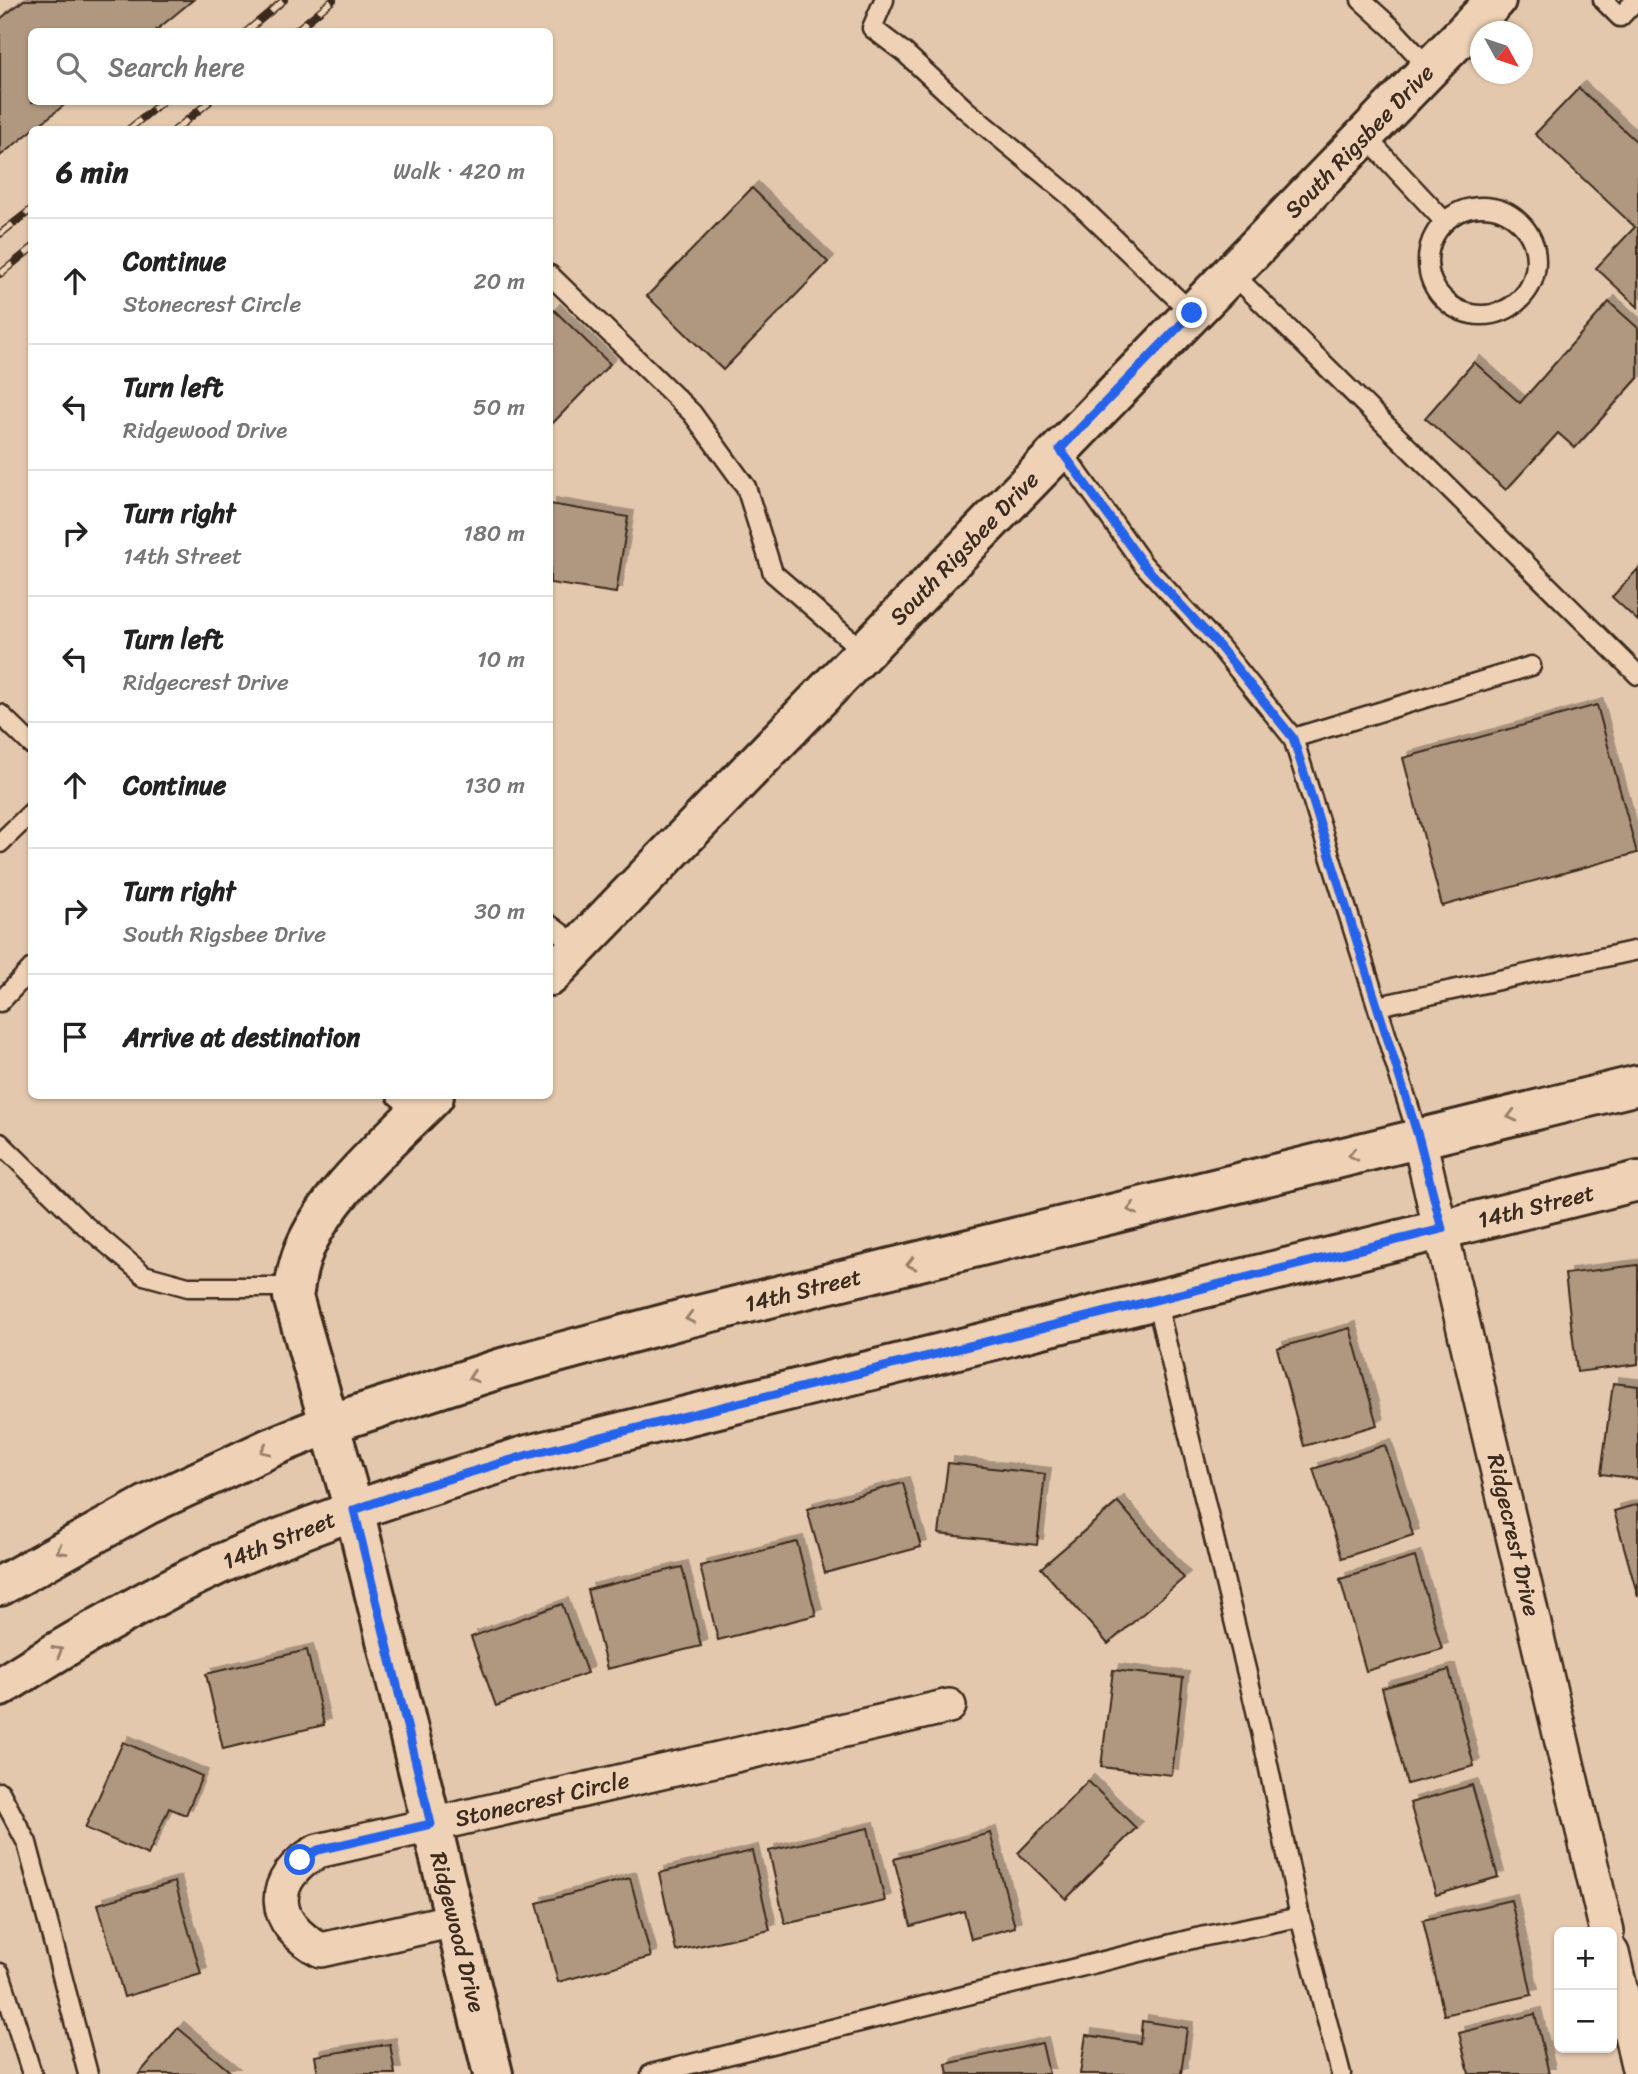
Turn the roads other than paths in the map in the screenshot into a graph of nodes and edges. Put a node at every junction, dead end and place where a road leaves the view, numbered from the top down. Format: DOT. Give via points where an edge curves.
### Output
graph roads {
  1 [pos="884,0"];
  2 [pos="1361,0"];
  3 [pos="1496,0"];
  4 [pos="1603,0"];
  5 [pos="1636,0"];
  6 [pos="1429,68"];
  7 [pos="1364,135"];
  8 [pos="1445,222"];
  9 [pos="1231,272"];
  10 [pos="553,278"];
  11 [pos="1192,313"];
  12 [pos="1060,449"];
  13 [pos="863,651"];
  14 [pos="1531,666"];
  15 [pos="1638,675"];
  16 [pos="0,714"];
  17 [pos="1293,738"];
  18 [pos="28,741"];
  19 [pos="28,816"];
  20 [pos="0,843"];
  21 [pos="564,935"];
  22 [pos="1638,950"];
  23 [pos="553,967"];
  24 [pos="28,972"];
  25 [pos="0,1002"];
  26 [pos="1378,1006"];
  27 [pos="1638,1086"];
  28 [pos="416,1102"];
  29 [pos="1419,1139"];
  30 [pos="0,1143"];
  31 [pos="1638,1181"];
  32 [pos="1442,1229"];
  33 [pos="295,1287"];
  34 [pos="1156,1300"];
  35 [pos="329,1424"];
  36 [pos="354,1510"];
  37 [pos="0,1586"];
  38 [pos="0,1687"];
  39 [pos="949,1706"];
  40 [pos="0,1792"];
  41 [pos="431,1824"];
  42 [pos="1300,1917"];
  43 [pos="455,1920"];
  44 [pos="1606,1927"];
  45 [pos="0,1973"];
  46 [pos="1617,1975"];
  47 [pos="1638,2065"];
  48 [pos="32,2074"];
  49 [pos="88,2074"];
  50 [pos="493,2074"];
  51 [pos="651,2074"];
  52 [pos="1341,2074"];
  1 -- 11 [label="lane" via="872,28 1070,196"];
  2 -- 6 [label="lane"];
  3 -- 6 [label="main road, South Rigsbee Drive"];
  4 -- 5 [label="lane" via="1620,17"];
  6 -- 7 [label="main road, South Rigsbee Drive"];
  7 -- 8 [label="lane"];
  7 -- 9 [label="main road, South Rigsbee Drive"];
  8 -- 8 [label="lane" via="1478,207 1512,216 1525,228 1536,262 1525,296 1503,311 1477,316 1445,301 1429,270 1434,236"];
  9 -- 11 [label="main road, South Rigsbee Drive"];
  9 -- 15 [label="lane"];
  10 -- 13 [label="lane" via="692,413 746,487 773,573"];
  11 -- 12 [label="main road, South Rigsbee Drive"];
  12 -- 13 [label="main road, South Rigsbee Drive"];
  12 -- 17 [label="lane" via="1143,564 1219,646"];
  13 -- 21 [label="main road, South Rigsbee Drive"];
  14 -- 17 [label="lane"];
  16 -- 18 [label="lane"];
  17 -- 26 [label="lane"];
  19 -- 20 [label="lane"];
  21 -- 23 [label="main road, South Rigsbee Drive"];
  22 -- 26 [label="lane"];
  24 -- 25 [label="lane"];
  26 -- 29 [label="lane"];
  27 -- 29 [label="main road, 14th Street, one-way"];
  28 -- 33 [label="main road" via="316,1226 299,1263"];
  29 -- 32 [label="street, Ridgecrest Drive"];
  29 -- 35 [label="main road, 14th Street, one-way" via="591,1342"];
  30 -- 33 [label="lane" via="81,1222 144,1275 188,1287"];
  31 -- 32 [label="main road, 14th Street"];
  32 -- 34 [label="main road, 14th Street"];
  32 -- 44 [label="street, Ridgecrest Drive"];
  33 -- 35 [label="main road" via="293,1297"];
  34 -- 36 [label="main road, 14th Street" via="528,1455"];
  34 -- 42 [label="lane" via="1261,1731"];
  35 -- 36 [label="main road, Ridgewood Drive"];
  35 -- 37 [label="main road, 14th Street, one-way" via="147,1505"];
  38 -- 36 [label="main road, 14th Street, one-way" via="107,1623 218,1565"];
  36 -- 41 [label="main road, Ridgewood Drive"];
  39 -- 41 [label="street, Stonecrest Circle"];
  40 -- 49 [label="lane" via="27,1843"];
  41 -- 43 [label="main road, Ridgewood Drive"];
  41 -- 43 [label="street, Stonecrest Circle" via="318,1850 300,1860 286,1877 282,1909 303,1941 321,1950"];
  42 -- 51 [label="lane" via="1196,1938"];
  42 -- 52 [label="lane"];
  43 -- 50 [label="main road, Ridgewood Drive"];
  45 -- 48 [label="lane"];
  46 -- 47 [label="street"];
}
